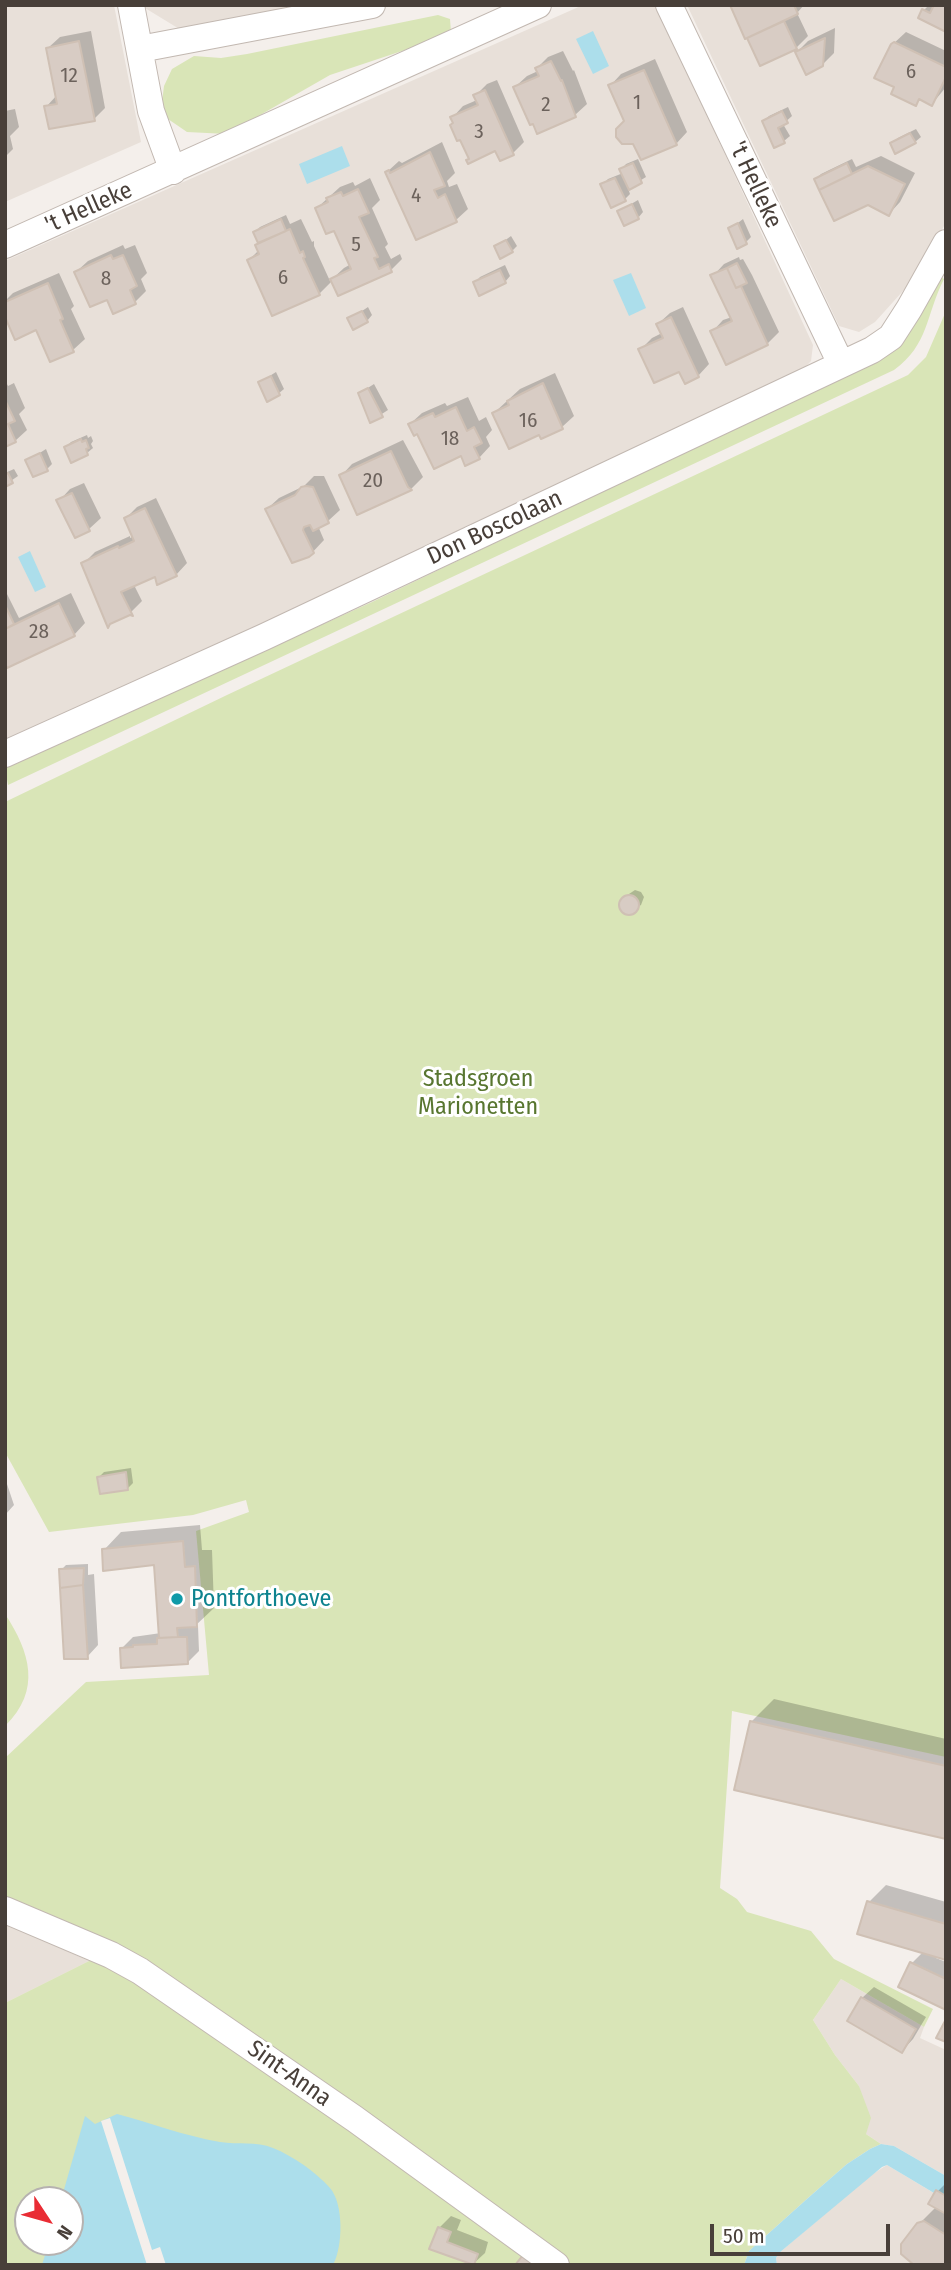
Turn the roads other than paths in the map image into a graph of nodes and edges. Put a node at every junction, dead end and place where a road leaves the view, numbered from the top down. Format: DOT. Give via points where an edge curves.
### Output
graph roads {
  1 [pos="131,5"];
  2 [pos="372,5"];
  3 [pos="538,5"];
  4 [pos="670,5"];
  5 [pos="508,10"];
  6 [pos="140,49"];
  7 [pos="173,171"];
  8 [pos="5,245"];
  9 [pos="944,250"];
  10 [pos="841,365"];
  11 [pos="5,754"];
  12 [pos="5,1910"];
  13 [pos="556,2265"];
  1 -- 6 [label="street"];
  2 -- 6 [label="street"];
  3 -- 5 [label="street, 't Helleke"];
  4 -- 10 [label="street, 't Helleke"];
  5 -- 7 [label="street, 't Helleke"];
  6 -- 7 [label="street" via="151,111"];
  7 -- 8 [label="street, 't Helleke"];
  9 -- 10 [label="street, Don Boscolaan" via="891,337"];
  10 -- 11 [label="street, Don Boscolaan"];
  12 -- 13 [label="street, Sint-Anna" via="141,1971"];
}
